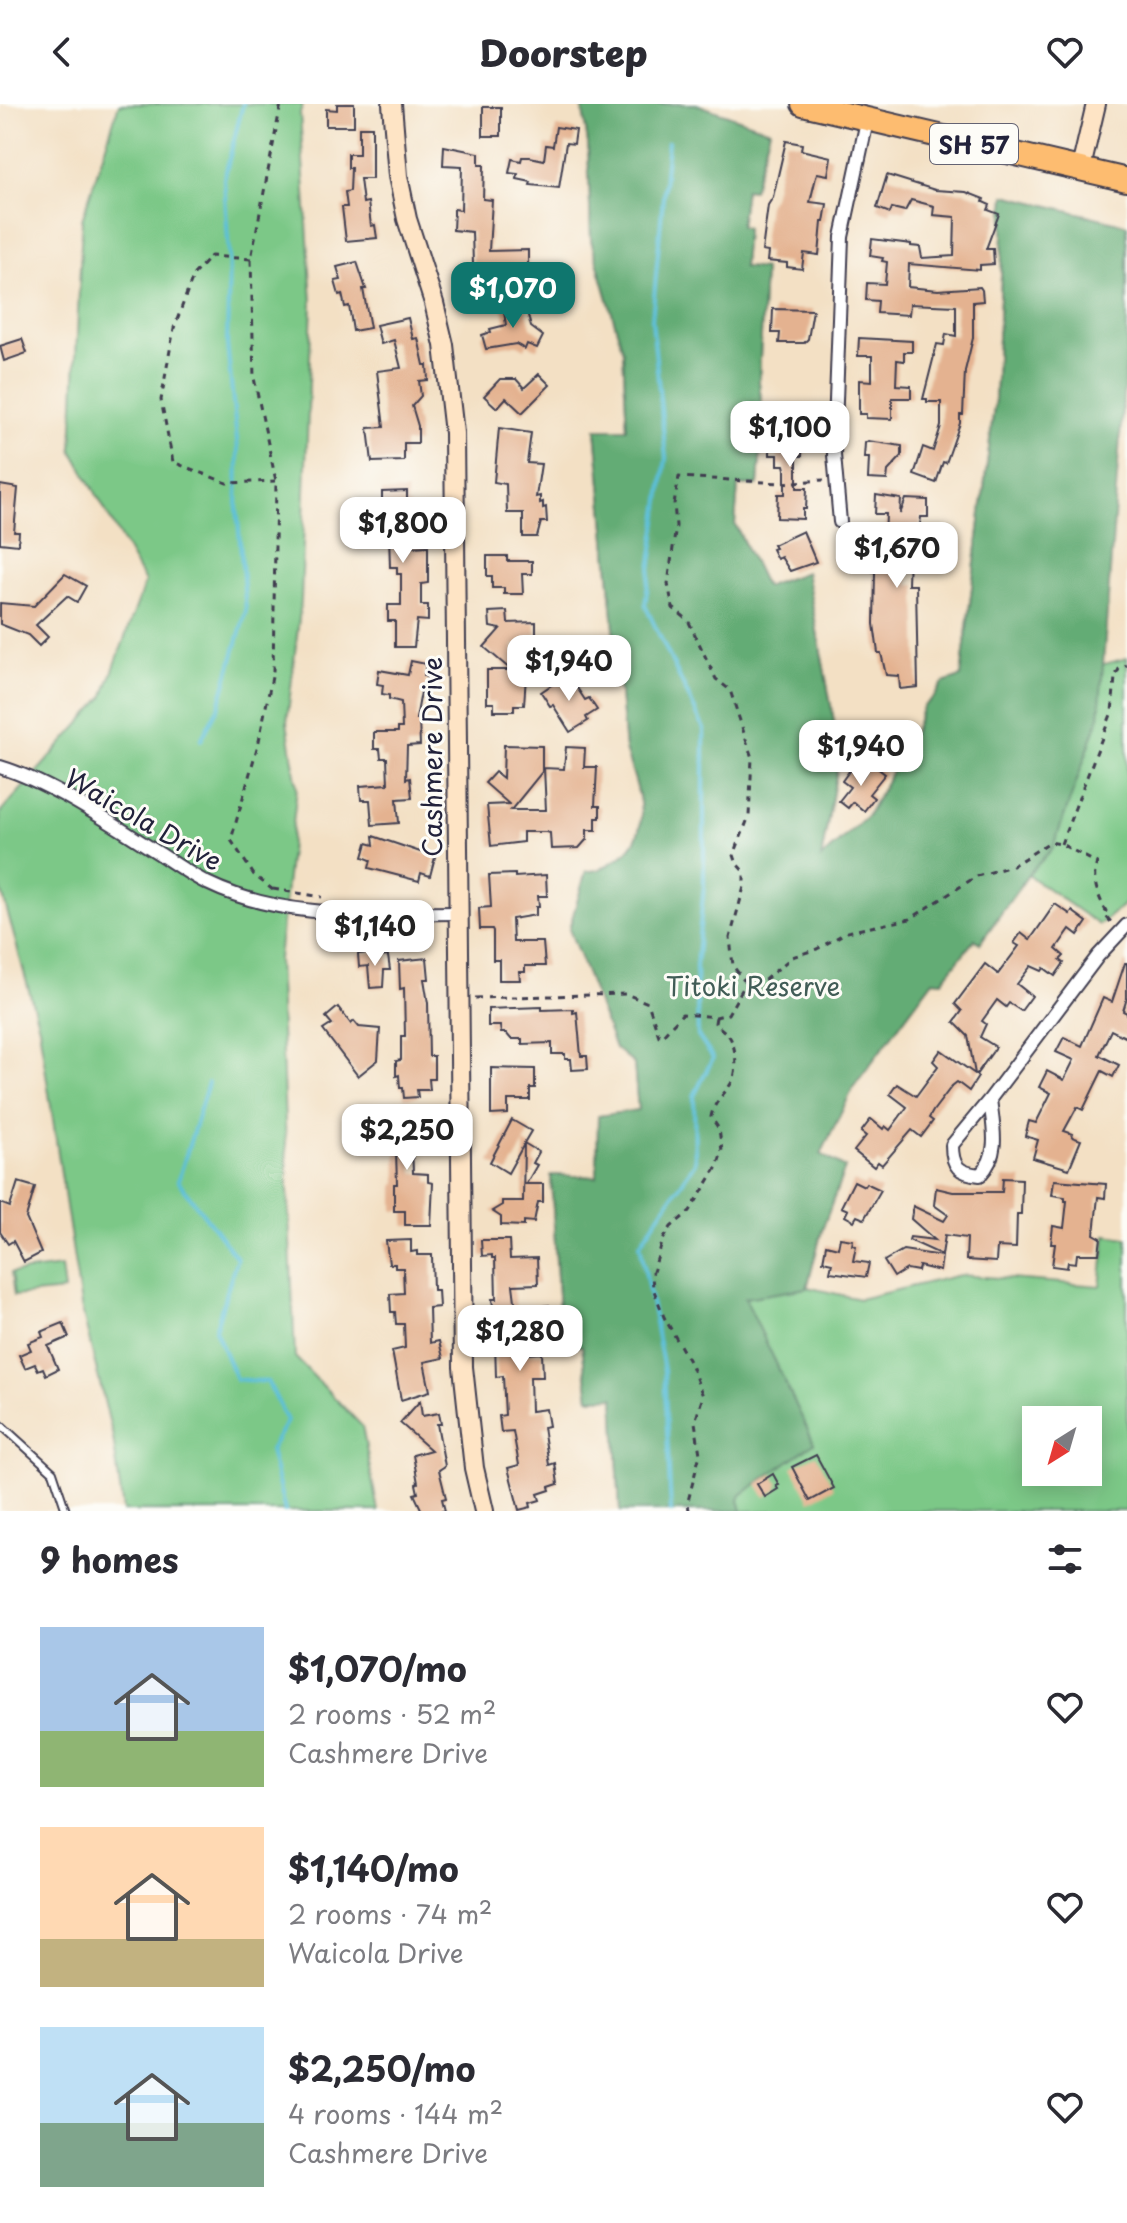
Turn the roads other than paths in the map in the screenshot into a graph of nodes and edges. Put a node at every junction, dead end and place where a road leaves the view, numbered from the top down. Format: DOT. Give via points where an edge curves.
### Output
graph roads {
  1 [pos="392,104"];
  2 [pos="803,104"];
  3 [pos="1096,104"];
  4 [pos="867,121"];
  5 [pos="1081,168"];
  6 [pos="1127,180"];
  7 [pos="840,522"];
  8 [pos="0,767"];
  9 [pos="458,913"];
  10 [pos="1124,928"];
  11 [pos="990,1099"];
  12 [pos="0,1424"];
  13 [pos="66,1511"];
  14 [pos="484,1511"];
  1 -- 9 [label="street, Cashmere Drive" via="398,176 439,321 452,404"];
  2 -- 4 [label="highway, SH 57"];
  3 -- 5 [label="street"];
  4 -- 5 [label="highway, SH 57"];
  4 -- 7 [label="street" via="842,237 834,440"];
  5 -- 6 [label="highway, SH 57"];
  8 -- 9 [label="street, Waicola Drive" via="71,801 207,883 269,906 341,913"];
  9 -- 14 [label="street, Cashmere Drive" via="463,1367"];
  10 -- 11 [label="street"];
  11 -- 11 [label="street" via="952,1145 952,1158 967,1174 980,1175 995,1151"];
  12 -- 13 [label="lane" via="53,1472"];
}
